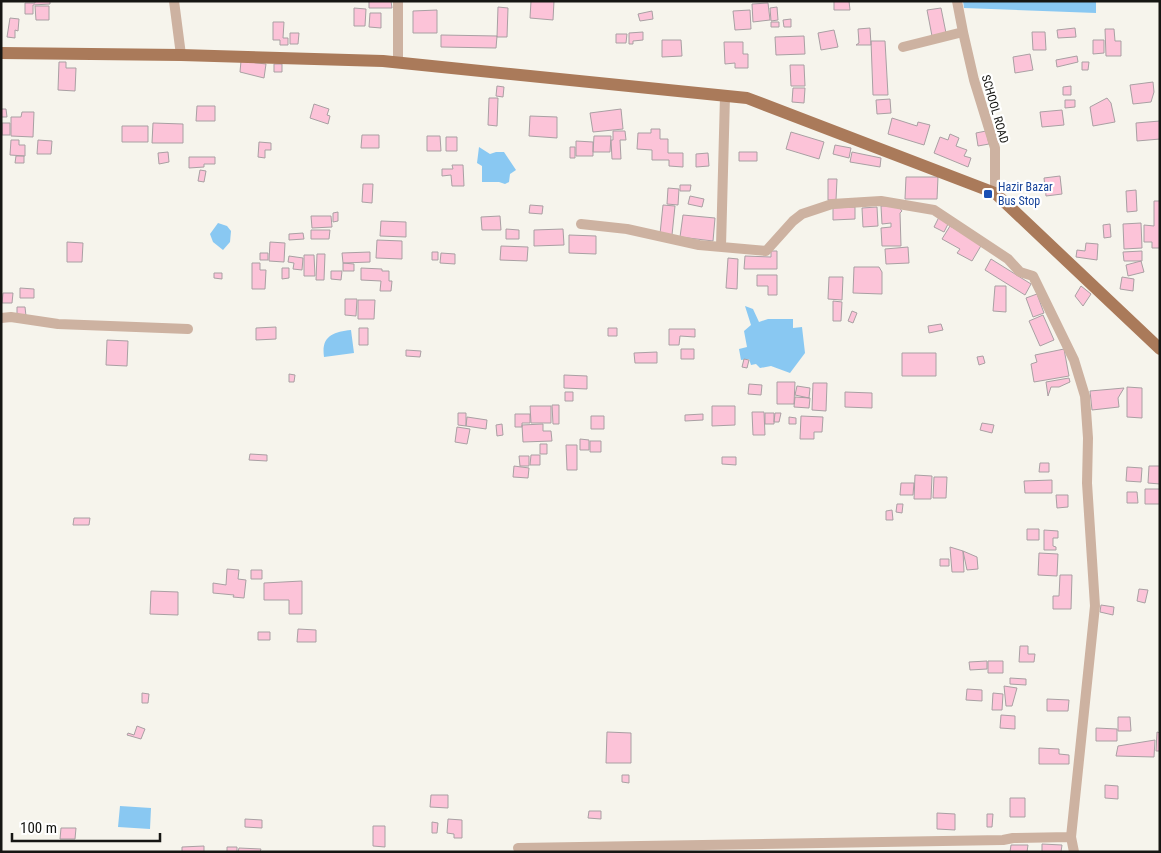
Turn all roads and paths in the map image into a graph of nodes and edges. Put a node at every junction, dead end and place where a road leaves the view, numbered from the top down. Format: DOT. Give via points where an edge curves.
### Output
graph roads {
  1 [pos="174,1"];
  2 [pos="398,1"];
  3 [pos="958,1"];
  4 [pos="963,32"];
  5 [pos="904,47"];
  6 [pos="1,53"];
  7 [pos="181,55"];
  8 [pos="398,62"];
  9 [pos="726,96"];
  10 [pos="995,193"];
  11 [pos="580,224"];
  12 [pos="721,246"];
  13 [pos="1,318"];
  14 [pos="188,330"];
  15 [pos="1160,349"];
  16 [pos="1071,837"];
  17 [pos="518,848"];
  18 [pos="1074,852"];
  1 -- 7 [label="street"];
  2 -- 8 [label="street"];
  3 -- 4 [label="street, SCHOOL ROAD"];
  4 -- 5 [label="street"];
  4 -- 10 [label="street, SCHOOL ROAD" via="995,148"];
  6 -- 7 [label="main road"];
  7 -- 8 [label="main road"];
  8 -- 9 [label="main road"];
  9 -- 10 [label="main road" via="747,98"];
  9 -- 12 [label="street"];
  10 -- 15 [label="main road"];
  11 -- 12 [label="street"];
  12 -- 16 [label="street" via="766,250 802,214 832,204 881,201 934,210 1008,259 1020,272 1033,276 1074,360 1085,396 1088,438 1095,606"];
  13 -- 14 [label="street"];
  16 -- 17 [label="street"];
  16 -- 18 [label="street"];
}
